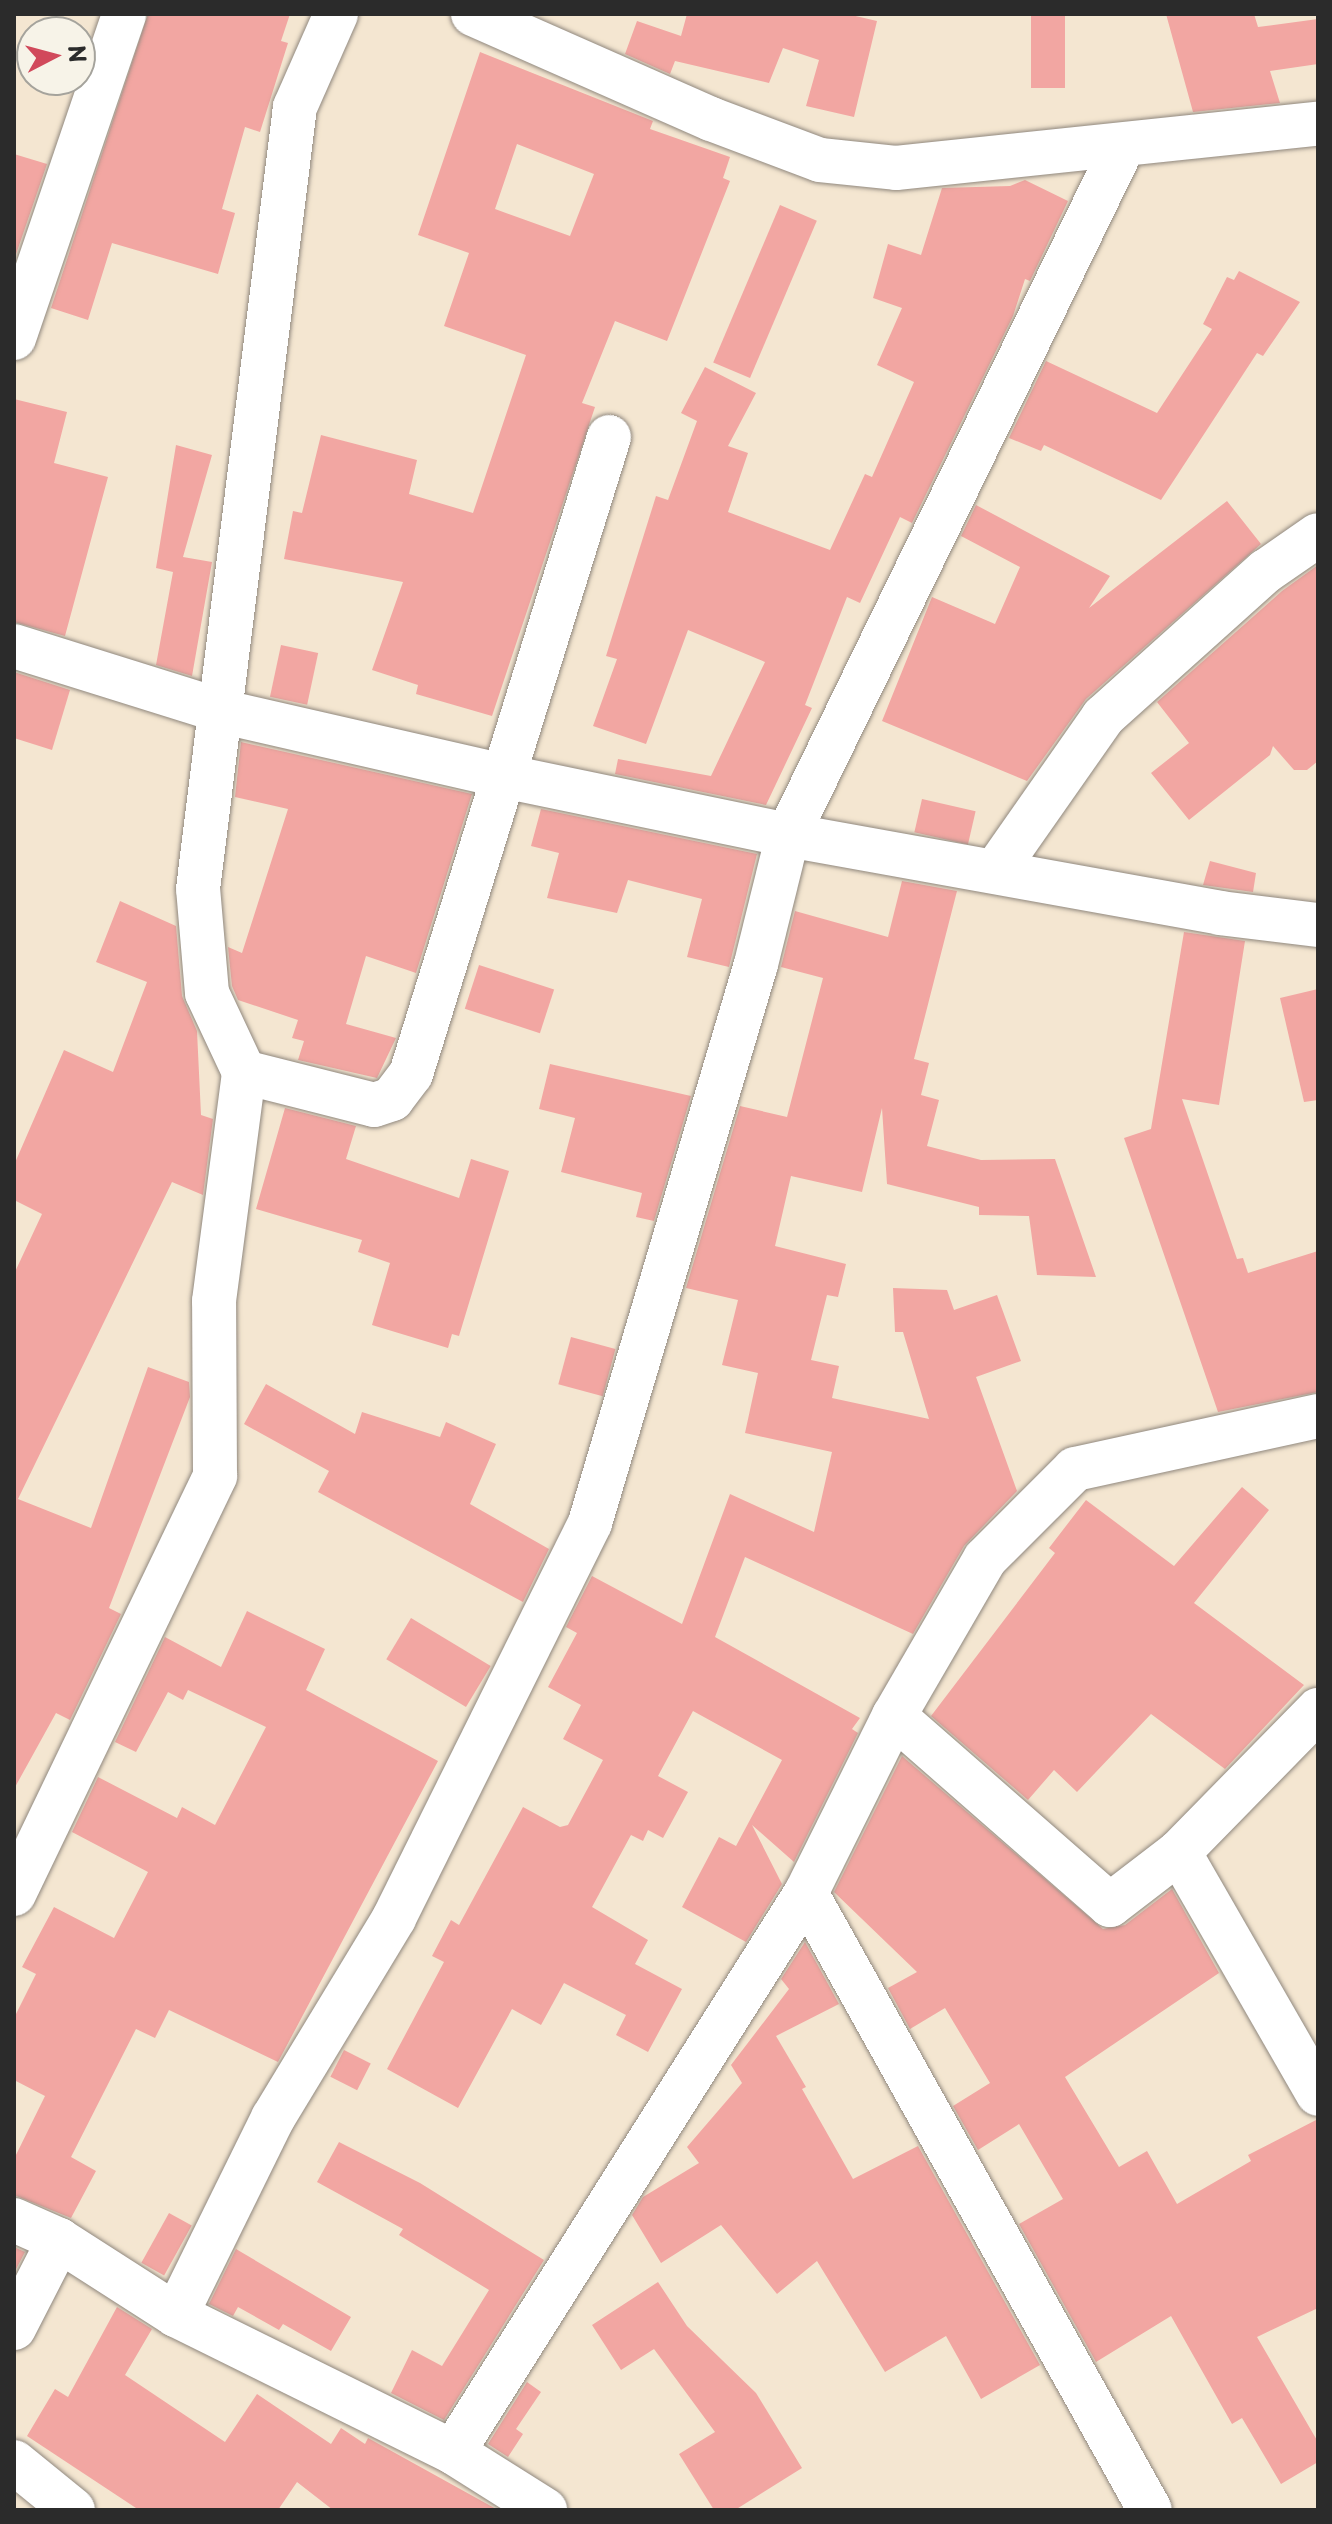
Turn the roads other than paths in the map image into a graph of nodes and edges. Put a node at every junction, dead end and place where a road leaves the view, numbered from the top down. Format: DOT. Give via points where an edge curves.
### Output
graph roads {
  1 [pos="124,14"];
  2 [pos="336,14"];
  3 [pos="473,14"];
  4 [pos="1318,124"];
  5 [pos="1122,148"];
  6 [pos="14,338"];
  7 [pos="609,437"];
  8 [pos="1318,535"];
  9 [pos="14,646"];
  10 [pos="224,712"];
  11 [pos="503,776"];
  12 [pos="788,835"];
  13 [pos="996,870"];
  14 [pos="1318,925"];
  15 [pos="244,1072"];
  16 [pos="1318,1416"];
  17 [pos="1318,1710"];
  18 [pos="894,1716"];
  19 [pos="1179,1852"];
  20 [pos="806,1893"];
  21 [pos="14,1894"];
  22 [pos="1318,2094"];
  23 [pos="14,2220"];
  24 [pos="59,2240"];
  25 [pos="176,2315"];
  26 [pos="14,2328"];
  27 [pos="453,2452"];
  28 [pos="14,2462"];
  29 [pos="73,2510"];
  30 [pos="545,2510"];
  31 [pos="1150,2510"];
  1 -- 6 [label="street"];
  2 -- 10 [label="street" via="295,107"];
  3 -- 5 [label="street" via="711,119 820,160 896,168"];
  4 -- 5 [label="street"];
  5 -- 12 [label="street"];
  7 -- 11 [label="street"];
  8 -- 13 [label="street" via="1266,571 1103,717"];
  9 -- 10 [label="street"];
  10 -- 11 [label="street"];
  10 -- 15 [label="street" via="198,889 207,993"];
  11 -- 12 [label="street"];
  11 -- 15 [label="street" via="411,1074 392,1099 374,1105"];
  12 -- 13 [label="street"];
  12 -- 25 [label="street" via="756,964 590,1523 394,1918 273,2118"];
  13 -- 14 [label="street" via="1220,913"];
  15 -- 21 [label="street" via="214,1301 215,1476"];
  16 -- 18 [label="street" via="1075,1469 985,1559"];
  17 -- 19 [label="street"];
  18 -- 19 [label="street" via="1110,1905"];
  18 -- 20 [label="street"];
  19 -- 22 [label="street"];
  20 -- 27 [label="street"];
  20 -- 31 [label="street"];
  23 -- 24 [label="street"];
  24 -- 25 [label="street"];
  24 -- 26 [label="street"];
  25 -- 27 [label="street"];
  27 -- 30 [label="street"];
  28 -- 29 [label="street"];
}
